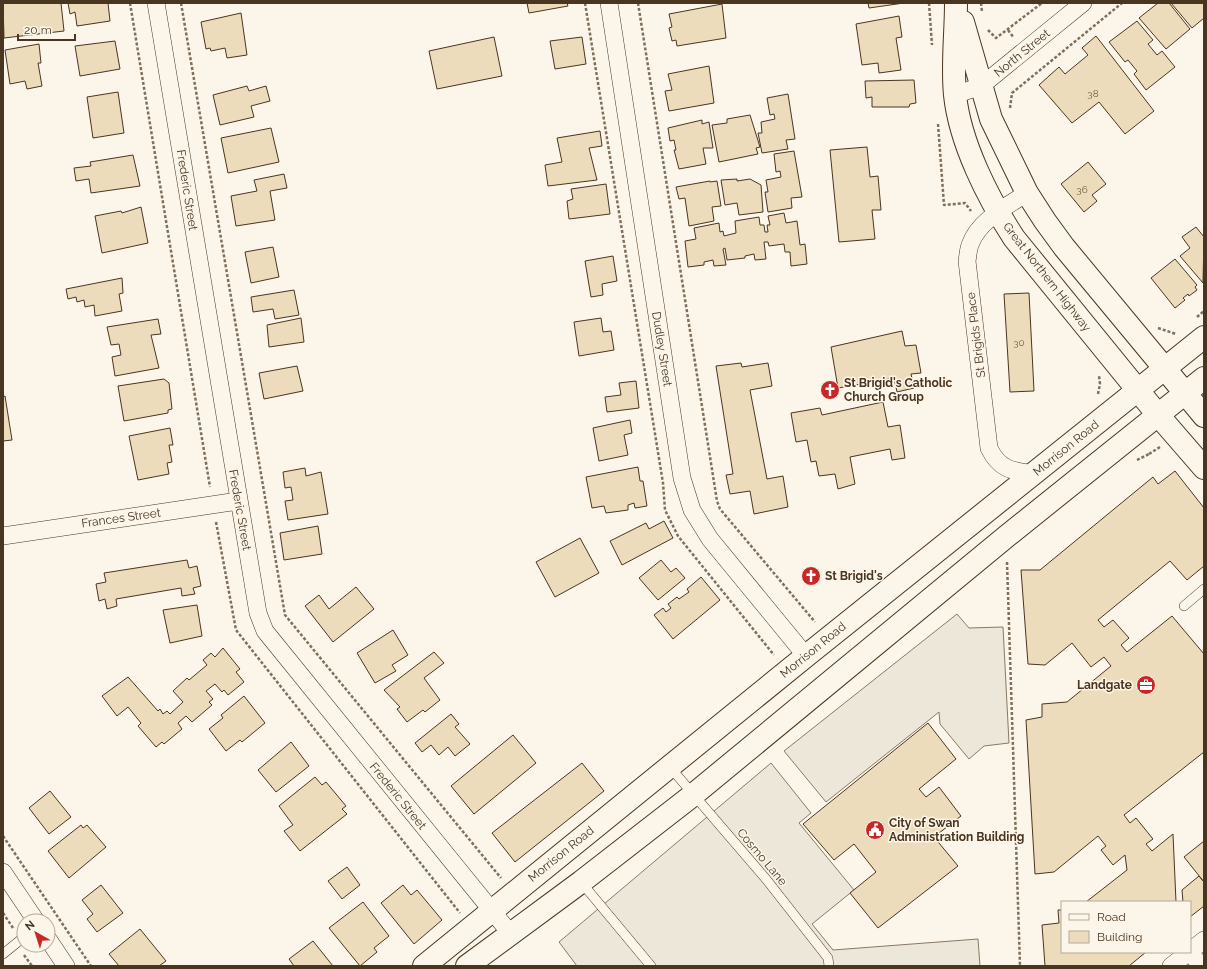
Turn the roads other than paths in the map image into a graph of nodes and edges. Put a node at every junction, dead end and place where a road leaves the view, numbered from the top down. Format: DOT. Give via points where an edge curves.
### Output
graph roads {
  1 [pos="156,3"];
  2 [pos="608,3"];
  3 [pos="957,3"];
  4 [pos="1084,3"];
  5 [pos="981,86"];
  6 [pos="955,95"];
  7 [pos="1027,193"];
  8 [pos="997,212"];
  9 [pos="1204,337"];
  10 [pos="1165,369"];
  11 [pos="1204,378"];
  12 [pos="1137,390"];
  13 [pos="1185,393"];
  14 [pos="1158,415"];
  15 [pos="1204,416"];
  16 [pos="1204,468"];
  17 [pos="1034,474"];
  18 [pos="238,501"];
  19 [pos="3,536"];
  20 [pos="1204,589"];
  21 [pos="1184,606"];
  22 [pos="806,656"];
  23 [pos="669,766"];
  24 [pos="693,795"];
  25 [pos="3,872"];
  26 [pos="580,882"];
  27 [pos="491,910"];
  28 [pos="31,913"];
  29 [pos="510,933"];
  30 [pos="1204,940"];
  31 [pos="16,943"];
  32 [pos="1191,950"];
  33 [pos="56,951"];
  34 [pos="1191,952"];
  35 [pos="1187,953"];
  36 [pos="3,954"];
  37 [pos="66,966"];
  38 [pos="424,966"];
  39 [pos="467,966"];
  40 [pos="650,966"];
  41 [pos="829,966"];
  42 [pos="1171,966"];
  43 [pos="1201,966"];
  1 -- 18 [label="street, Frederic Street"];
  2 -- 22 [label="street, Dudley Street" via="682,478 692,510 710,539"];
  3 -- 5 [label="main road, Great Northern Highway"];
  3 -- 6 [label="main road, Great Northern Highway"];
  4 -- 5 [label="street, North Street"];
  5 -- 6 [label="street, North Street"];
  5 -- 7 [label="main road, Great Northern Highway" via="991,119"];
  6 -- 8 [label="main road, Great Northern Highway" via="962,127 973,158"];
  7 -- 8 [label="street, St Brigids Place"];
  7 -- 10 [label="main road, Great Northern Highway" via="1064,247"];
  8 -- 12 [label="main road, Great Northern Highway" via="1014,238"];
  8 -- 17 [label="street, St Brigids Place" via="980,229 970,245 967,261 989,448 995,460 1006,468"];
  9 -- 10 [label="main road, Morrison Road"];
  10 -- 12 [label="main road, Morrison Road"];
  10 -- 13 [label="main road, Great Northern Highway"];
  11 -- 13 [label="main road"];
  12 -- 14 [label="main road, Great Northern Highway"];
  12 -- 17 [label="main road, Morrison Road"];
  13 -- 14 [label="main road"];
  13 -- 15 [label="main road, Great Northern Highway"];
  14 -- 16 [label="main road, Great Northern Highway"];
  14 -- 24 [label="main road"];
  17 -- 22 [label="main road, Morrison Road"];
  18 -- 19 [label="street, Frances Street"];
  18 -- 27 [label="street, Frederic Street" via="258,613 265,631"];
  20 -- 21 [label="lane"];
  22 -- 23 [label="main road, Morrison Road"];
  23 -- 24 [label="lane, Cosmo Lane"];
  23 -- 27 [label="main road, Morrison Road"];
  24 -- 26 [label="main road"];
  24 -- 41 [label="lane, Cosmo Lane" via="766,879 828,958"];
  25 -- 28 [label="street"];
  26 -- 29 [label="main road"];
  26 -- 40 [label="lane"];
  27 -- 29 [label="street, Frederic Street"];
  27 -- 38 [label="main road, Morrison Road"];
  29 -- 39 [label="main road"];
  30 -- 32 [label="street"];
  31 -- 36 [label="lane"];
  33 -- 37 [label="street"];
  34 -- 43 [label="street"];
  35 -- 42 [label="street"];
}
